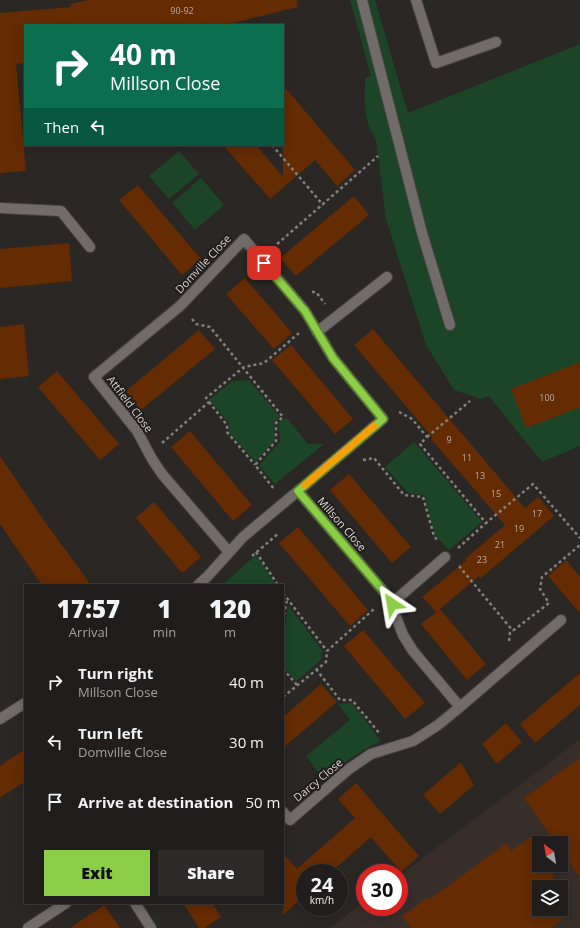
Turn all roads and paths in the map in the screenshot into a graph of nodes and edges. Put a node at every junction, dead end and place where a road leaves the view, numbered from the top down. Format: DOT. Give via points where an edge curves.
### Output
graph roads {
  1 [pos="362,0"];
  2 [pos="416,0"];
  3 [pos="496,42"];
  4 [pos="273,146"];
  5 [pos="378,156"];
  6 [pos="323,205"];
  7 [pos="0,208"];
  8 [pos="90,247"];
  9 [pos="273,250"];
  10 [pos="387,277"];
  11 [pos="310,292"];
  12 [pos="180,306"];
  13 [pos="336,317"];
  14 [pos="312,322"];
  15 [pos="450,325"];
  16 [pos="317,332"];
  17 [pos="244,367"];
  18 [pos="470,401"];
  19 [pos="209,402"];
  20 [pos="398,412"];
  21 [pos="427,437"];
  22 [pos="149,454"];
  23 [pos="255,465"];
  24 [pos="298,491"];
  25 [pos="284,502"];
  26 [pos="486,523"];
  27 [pos="580,538"];
  28 [pos="580,545"];
  29 [pos="455,551"];
  30 [pos="229,552"];
  31 [pos="256,552"];
  32 [pos="450,559"];
  33 [pos="199,584"];
  34 [pos="277,584"];
  35 [pos="284,595"];
  36 [pos="287,600"];
  37 [pos="390,601"];
  38 [pos="284,609"];
  39 [pos="561,620"];
  40 [pos="513,631"];
  41 [pos="509,641"];
  42 [pos="327,650"];
  43 [pos="316,669"];
  44 [pos="284,670"];
  45 [pos="297,685"];
  46 [pos="284,696"];
  47 [pos="24,704"];
  48 [pos="460,707"];
  49 [pos="0,719"];
  50 [pos="391,748"];
  51 [pos="284,813"];
  52 [pos="64,904"];
  53 [pos="136,904"];
  54 [pos="28,928"];
  55 [pos="151,928"];
  1 -- 15 [label="street" via="422,233"];
  2 -- 3 [label="street" via="436,62"];
  4 -- 6 [label="path"];
  5 -- 6 [label="path"];
  6 -- 9 [label="path"];
  7 -- 8 [label="street" via="61,211"];
  10 -- 13 [label="street"];
  11 -- 13 [label="path" via="316,292"];
  12 -- 14 [label="street, Domville Close" via="244,239"];
  12 -- 17 [label="path" via="196,324 210,327"];
  12 -- 22 [label="street, Attfield Close" via="94,378 137,431"];
  13 -- 16 [label="street"];
  14 -- 16 [label="street, Domville Close"];
  14 -- 17 [label="path" via="264,363"];
  16 -- 24 [label="street, Domville Close" via="333,358 383,419"];
  17 -- 19 [label="path" via="206,398"];
  17 -- 23 [label="path" via="283,416 276,423 276,442"];
  18 -- 21 [label="path"];
  19 -- 22 [label="path"];
  19 -- 23 [label="path" via="227,424 227,432"];
  20 -- 21 [label="path" via="412,419"];
  21 -- 26 [label="path" via="420,444"];
  22 -- 30 [label="street, Attfield Close" via="162,474"];
  23 -- 25 [label="path"];
  24 -- 25 [label="street"];
  24 -- 37 [label="street, Millson Close"];
  25 -- 30 [label="street"];
  26 -- 27 [label="path" via="533,484"];
  26 -- 29 [label="path"];
  28 -- 40 [label="path" via="542,578 540,589 549,603"];
  30 -- 33 [label="street"];
  31 -- 34 [label="path"];
  32 -- 37 [label="street"];
  32 -- 40 [label="path"];
  35 -- 36 [label="path"];
  36 -- 38 [label="path"];
  36 -- 42 [label="path"];
  37 -- 42 [label="path"];
  37 -- 48 [label="street, Millson Close" via="403,635"];
  39 -- 48 [label="street"];
  40 -- 41 [label="path" via="510,633"];
  42 -- 43 [label="path" via="326,662"];
  43 -- 45 [label="path"];
  43 -- 50 [label="path" via="340,700 352,700"];
  44 -- 45 [label="path"];
  45 -- 46 [label="path"];
  47 -- 49 [label="street"];
  48 -- 50 [label="street" via="412,741"];
  50 -- 51 [label="street, Darcy Close" via="371,754 349,769 290,820"];
  52 -- 54 [label="street"];
  53 -- 55 [label="street"];
}
